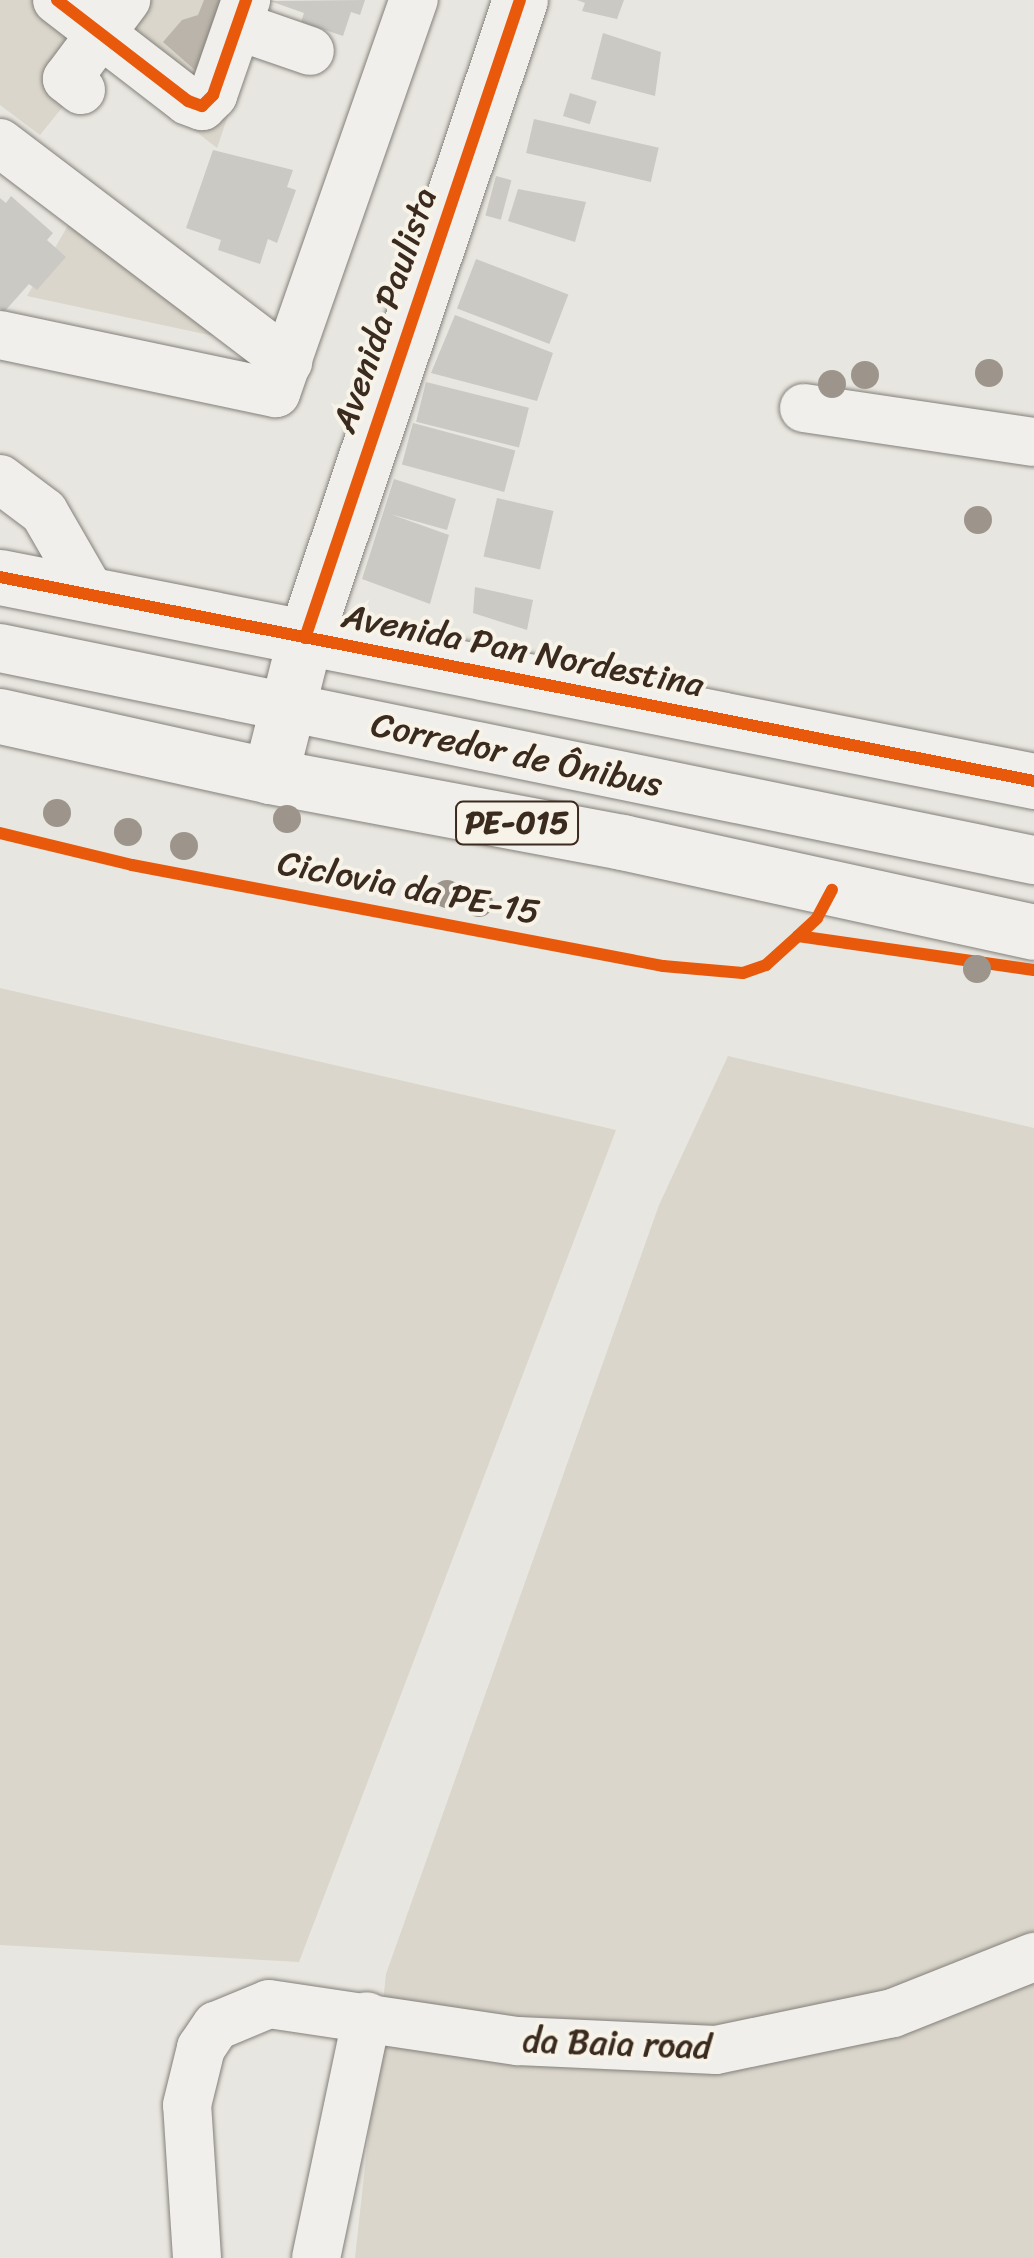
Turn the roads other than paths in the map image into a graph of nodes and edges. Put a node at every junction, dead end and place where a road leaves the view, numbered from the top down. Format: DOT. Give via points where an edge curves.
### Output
graph roads {
  1 [pos="57,0"];
  2 [pos="414,0"];
  3 [pos="520,0"];
  4 [pos="242,13"];
  5 [pos="114,18"];
  6 [pos="310,51"];
  7 [pos="81,90"];
  8 [pos="0,143"];
  9 [pos="0,335"];
  10 [pos="288,362"];
  11 [pos="804,408"];
  12 [pos="1034,442"];
  13 [pos="0,478"];
  14 [pos="0,576"];
  15 [pos="92,595"];
  16 [pos="305,638"];
  17 [pos="0,648"];
  18 [pos="289,708"];
  19 [pos="0,716"];
  20 [pos="270,776"];
  21 [pos="1034,781"];
  22 [pos="1034,860"];
  23 [pos="1034,932"];
  24 [pos="1034,1957"];
  25 [pos="367,2016"];
  26 [pos="197,2258"];
  27 [pos="316,2258"];
  1 -- 5 [label="street"];
  2 -- 10 [label="street"];
  3 -- 16 [label="main road, Avenida Paulista"];
  4 -- 5 [label="street" via="214,96 202,106 188,101"];
  4 -- 6 [label="street"];
  5 -- 7 [label="street" via="67,78"];
  8 -- 10 [label="street"];
  9 -- 10 [label="street" via="273,394"];
  11 -- 12 [label="street"];
  13 -- 15 [label="street" via="44,512"];
  14 -- 15 [label="main road, Avenida Pan Nordestina"];
  15 -- 16 [label="main road, Avenida Pan Nordestina"];
  16 -- 18 [label="main road, Avenida Paulista"];
  16 -- 21 [label="main road, Avenida Pan Nordestina"];
  17 -- 18 [label="street, Corredor de Ônibus"];
  18 -- 20 [label="main road, Avenida Paulista"];
  18 -- 22 [label="street, Corredor de Ônibus"];
  19 -- 20 [label="main road, PE-015"];
  20 -- 23 [label="main road, PE-015" via="622,842"];
  24 -- 25 [label="street, da Baia road" via="893,2013 716,2050 518,2040"];
  25 -- 26 [label="street, da Baia road" via="270,2004 216,2026 200,2048 186,2106"];
  25 -- 27 [label="street"];
}
